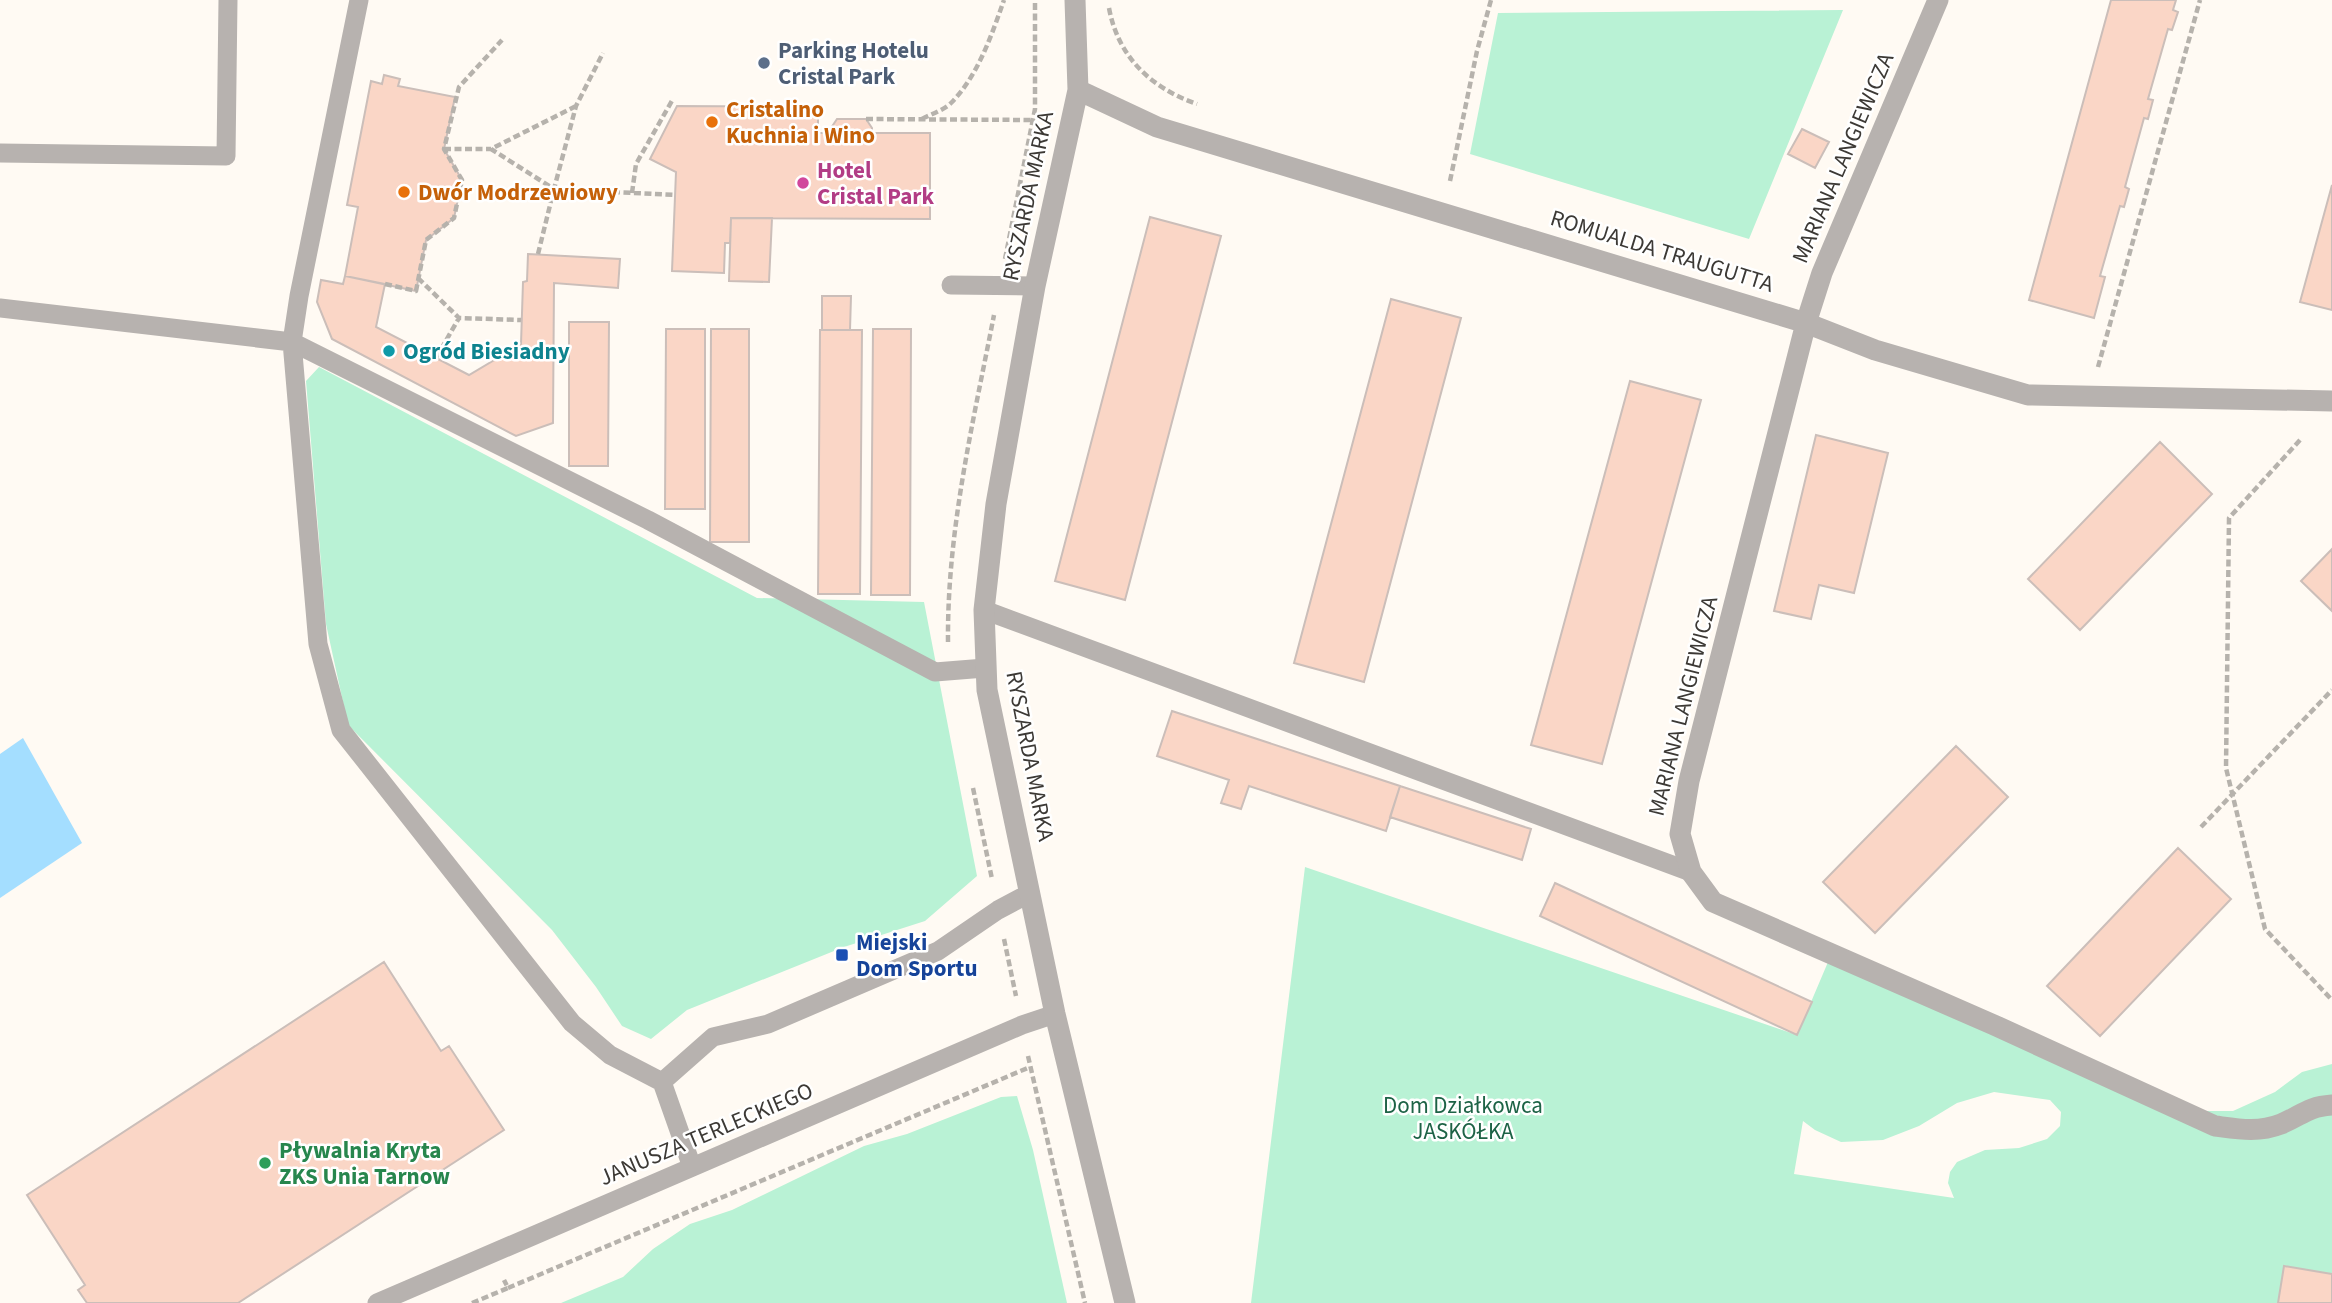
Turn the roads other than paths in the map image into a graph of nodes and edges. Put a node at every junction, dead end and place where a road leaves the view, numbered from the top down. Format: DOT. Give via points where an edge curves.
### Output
graph roads {
  1 [pos="228,0"];
  2 [pos="359,0"];
  3 [pos="1075,0"];
  4 [pos="1938,0"];
  5 [pos="1078,90"];
  6 [pos="0,153"];
  7 [pos="951,285"];
  8 [pos="1035,286"];
  9 [pos="0,308"];
  10 [pos="1806,323"];
  11 [pos="292,342"];
  12 [pos="2332,401"];
  13 [pos="984,610"];
  14 [pos="985,668"];
  15 [pos="1691,873"];
  16 [pos="1030,893"];
  17 [pos="1055,1014"];
  18 [pos="662,1082"];
  19 [pos="2332,1105"];
  20 [pos="692,1167"];
  21 [pos="377,1303"];
  22 [pos="1125,1303"];
  1 -- 6 [label="lane" via="226,156"];
  2 -- 11 [label="lane"];
  3 -- 5 [label="street"];
  4 -- 10 [label="street, MARIANA LANGIEWICZA" via="1822,273"];
  5 -- 8 [label="street, RYSZARDA MARKA"];
  5 -- 10 [label="street, ROMUALDA TRAUGUTTA" via="1157,127"];
  7 -- 8 [label="lane"];
  8 -- 13 [label="street, RYSZARDA MARKA" via="996,504"];
  9 -- 11 [label="lane"];
  10 -- 12 [label="street, ROMUALDA TRAUGUTTA" via="1875,350 2028,395"];
  10 -- 15 [label="street, MARIANA LANGIEWICZA" via="1689,781 1679,834"];
  11 -- 14 [label="lane" via="648,520 935,672"];
  11 -- 18 [label="lane" via="318,644 341,730 572,1023 610,1055"];
  13 -- 14 [label="street, RYSZARDA MARKA"];
  13 -- 15 [label="lane"];
  14 -- 16 [label="street, RYSZARDA MARKA"];
  15 -- 19 [label="street, MARIANA LANGIEWICZA" via="1713,902 2215,1126 2255,1131 2281,1124 2313,1106"];
  16 -- 17 [label="street, RYSZARDA MARKA"];
  16 -- 18 [label="lane" via="998,909 938,951 768,1024 713,1037"];
  17 -- 20 [label="lane, JANUSZA TERLECKIEGO"];
  17 -- 22 [label="street, RYSZARDA MARKA"];
  18 -- 20 [label="lane"];
  20 -- 21 [label="lane, JANUSZA TERLECKIEGO"];
}
